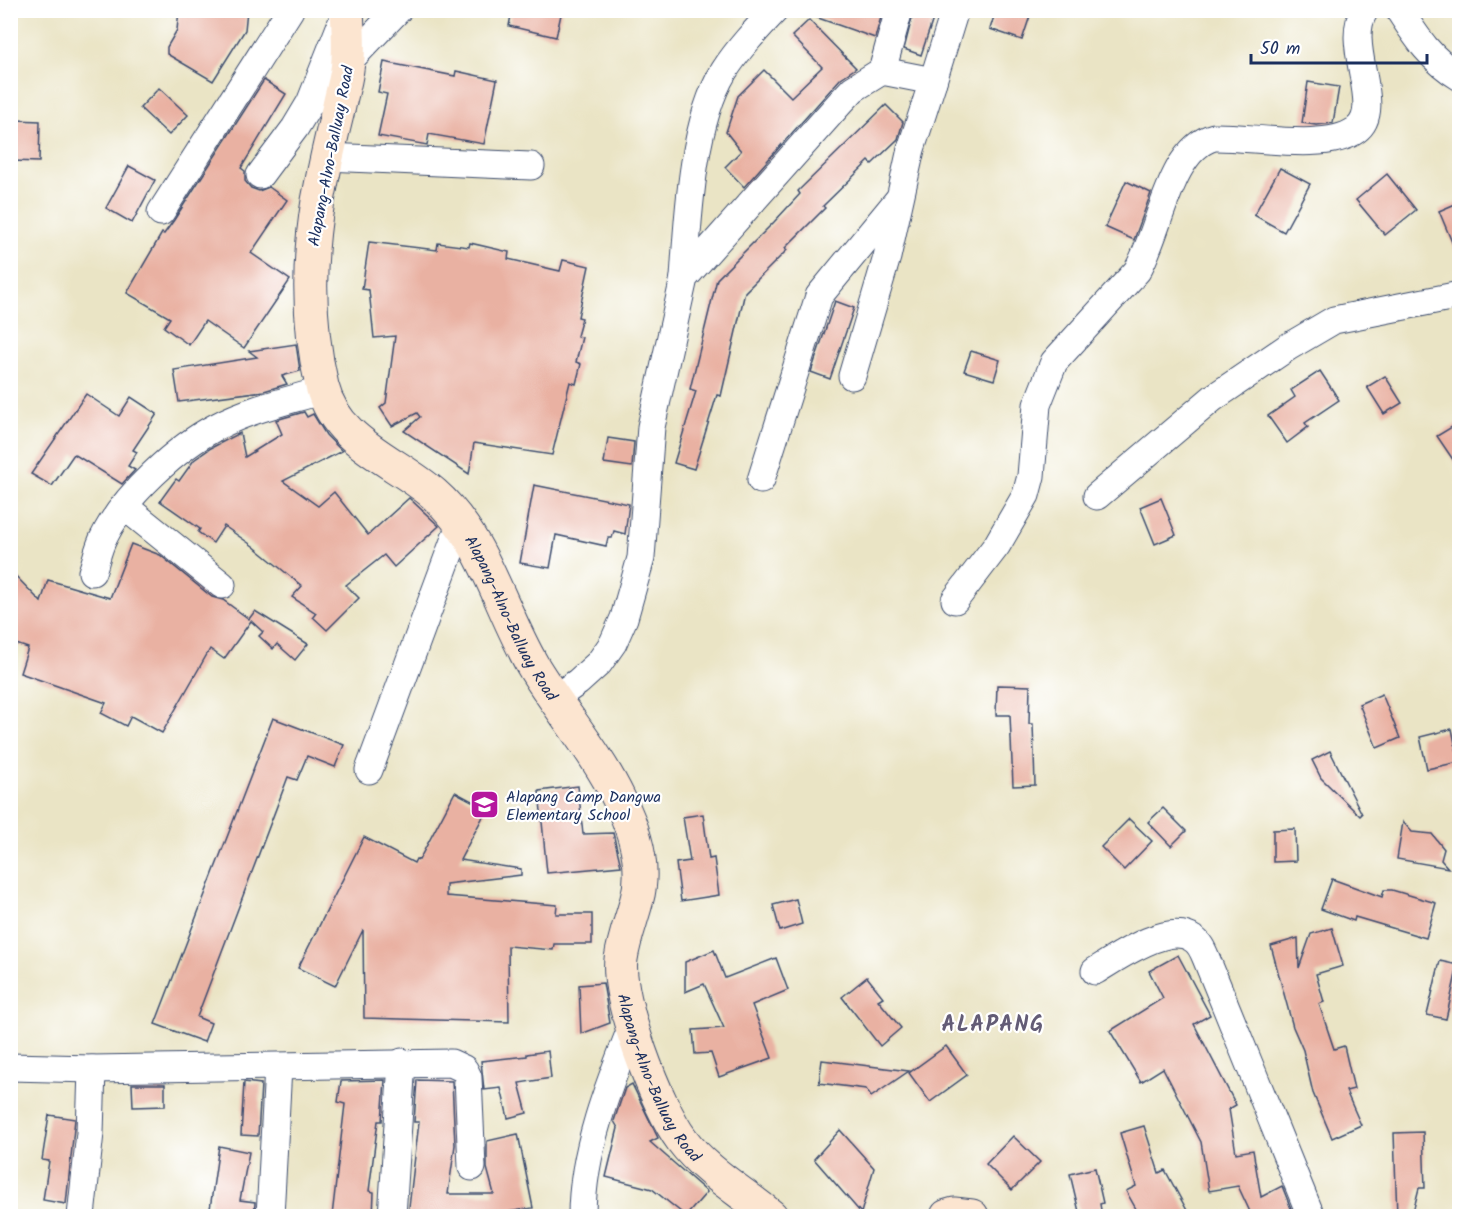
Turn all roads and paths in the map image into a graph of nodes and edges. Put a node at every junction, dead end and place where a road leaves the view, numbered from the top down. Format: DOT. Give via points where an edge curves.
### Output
graph roads {
  1 [pos="290,10"];
  2 [pos="347,10"];
  3 [pos="398,10"];
  4 [pos="775,10"];
  5 [pos="899,10"];
  6 [pos="955,10"];
  7 [pos="1365,10"];
  8 [pos="1399,10"];
  9 [pos="758,20"];
  10 [pos="348,62"];
  11 [pos="882,71"];
  12 [pos="1460,77"];
  13 [pos="933,81"];
  14 [pos="327,157"];
  15 [pos="531,166"];
  16 [pos="260,175"];
  17 [pos="900,197"];
  18 [pos="161,212"];
  19 [pos="684,278"];
  20 [pos="1460,295"];
  21 [pos="852,376"];
  22 [pos="323,390"];
  23 [pos="761,480"];
  24 [pos="1097,496"];
  25 [pos="124,506"];
  26 [pos="461,522"];
  27 [pos="92,572"];
  28 [pos="222,585"];
  29 [pos="956,600"];
  30 [pos="555,698"];
  31 [pos="369,770"];
  32 [pos="1095,971"];
  33 [pos="633,1024"];
  34 [pos="402,1062"];
  35 [pos="10,1067"];
  36 [pos="278,1067"];
  37 [pos="92,1069"];
  38 [pos="472,1167"];
  39 [pos="81,1216"];
  40 [pos="270,1216"];
  41 [pos="392,1216"];
  42 [pos="582,1216"];
  43 [pos="771,1216"];
  44 [pos="947,1216"];
  45 [pos="972,1216"];
  46 [pos="1311,1216"];
  1 -- 18 [label="street"];
  2 -- 10 [label="main road, Alapang-Alno-Balluay Road"];
  2 -- 16 [label="street" via="310,103"];
  3 -- 10 [label="street"];
  4 -- 9 [label="street"];
  5 -- 11 [label="street"];
  6 -- 13 [label="street"];
  7 -- 29 [label="street" via="1357,44 1367,103 1360,127 1322,140 1214,137 1202,140 1185,157 1137,271 1054,362 1037,405 1026,495 997,545"];
  8 -- 12 [label="street" via="1429,54"];
  9 -- 19 [label="street" via="724,71 708,106 695,170"];
  10 -- 14 [label="main road, Alapang-Alno-Balluay Road"];
  11 -- 13 [label="street"];
  11 -- 19 [label="street" via="853,89"];
  13 -- 17 [label="street"];
  14 -- 15 [label="street"];
  14 -- 22 [label="main road, Alapang-Alno-Balluay Road" via="310,287"];
  17 -- 21 [label="street"];
  17 -- 23 [label="street" via="819,297"];
  19 -- 30 [label="street" via="651,427 641,558 624,618 599,663"];
  20 -- 24 [label="street" via="1334,320 1214,398"];
  22 -- 25 [label="street" via="218,426 156,472"];
  22 -- 26 [label="main road, Alapang-Alno-Balluay Road" via="335,414 367,450 433,493"];
  25 -- 27 [label="street" via="103,539"];
  25 -- 28 [label="street"];
  26 -- 30 [label="main road, Alapang-Alno-Balluay Road" via="478,549 519,639"];
  26 -- 31 [label="street"];
  30 -- 33 [label="main road, Alapang-Alno-Balluay Road" via="598,760 634,836 641,882 621,964 622,991"];
  32 -- 46 [label="street" via="1164,935 1194,939 1206,958"];
  33 -- 42 [label="street" via="589,1158"];
  33 -- 43 [label="main road, Alapang-Alno-Balluay Road" via="653,1084 681,1139 700,1160"];
  34 -- 36 [label="street"];
  34 -- 38 [label="street" via="452,1063 464,1069 468,1077"];
  34 -- 41 [label="street"];
  35 -- 37 [label="street"];
  36 -- 37 [label="street"];
  36 -- 40 [label="street"];
  37 -- 39 [label="street"];
  44 -- 45 [label="main road"];
}
